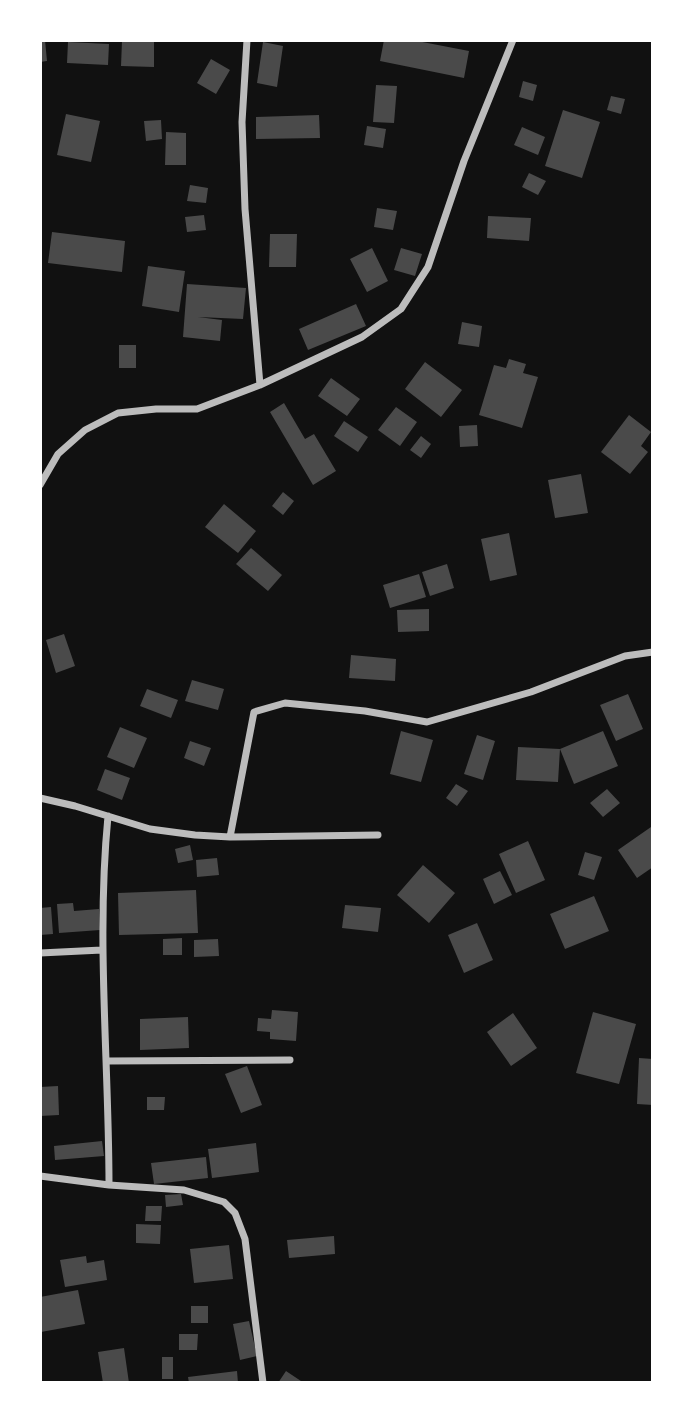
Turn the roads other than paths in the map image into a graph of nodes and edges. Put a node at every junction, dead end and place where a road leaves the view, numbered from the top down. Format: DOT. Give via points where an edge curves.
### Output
graph roads {
  1 [pos="247,40"];
  2 [pos="513,40"];
  3 [pos="260,385"];
  4 [pos="40,485"];
  5 [pos="653,652"];
  6 [pos="40,798"];
  7 [pos="108,816"];
  8 [pos="378,835"];
  9 [pos="230,837"];
  10 [pos="102,950"];
  11 [pos="40,953"];
  12 [pos="290,1060"];
  13 [pos="107,1061"];
  14 [pos="40,1176"];
  15 [pos="109,1185"];
  16 [pos="263,1383"];
  1 -- 3 [label="street" via="242,122"];
  2 -- 3 [label="street" via="428,267 401,309 362,337"];
  3 -- 4 [label="street" via="197,409 118,413 85,430 58,454"];
  5 -- 9 [label="street" via="625,656 531,692 426,722 285,703 254,712"];
  6 -- 7 [label="street"];
  7 -- 9 [label="street" via="150,829"];
  7 -- 10 [label="street"];
  8 -- 9 [label="street"];
  10 -- 11 [label="street"];
  10 -- 13 [label="street"];
  12 -- 13 [label="street"];
  13 -- 15 [label="street"];
  14 -- 15 [label="street"];
  15 -- 16 [label="street" via="184,1190 224,1202 235,1213 245,1239"];
}
